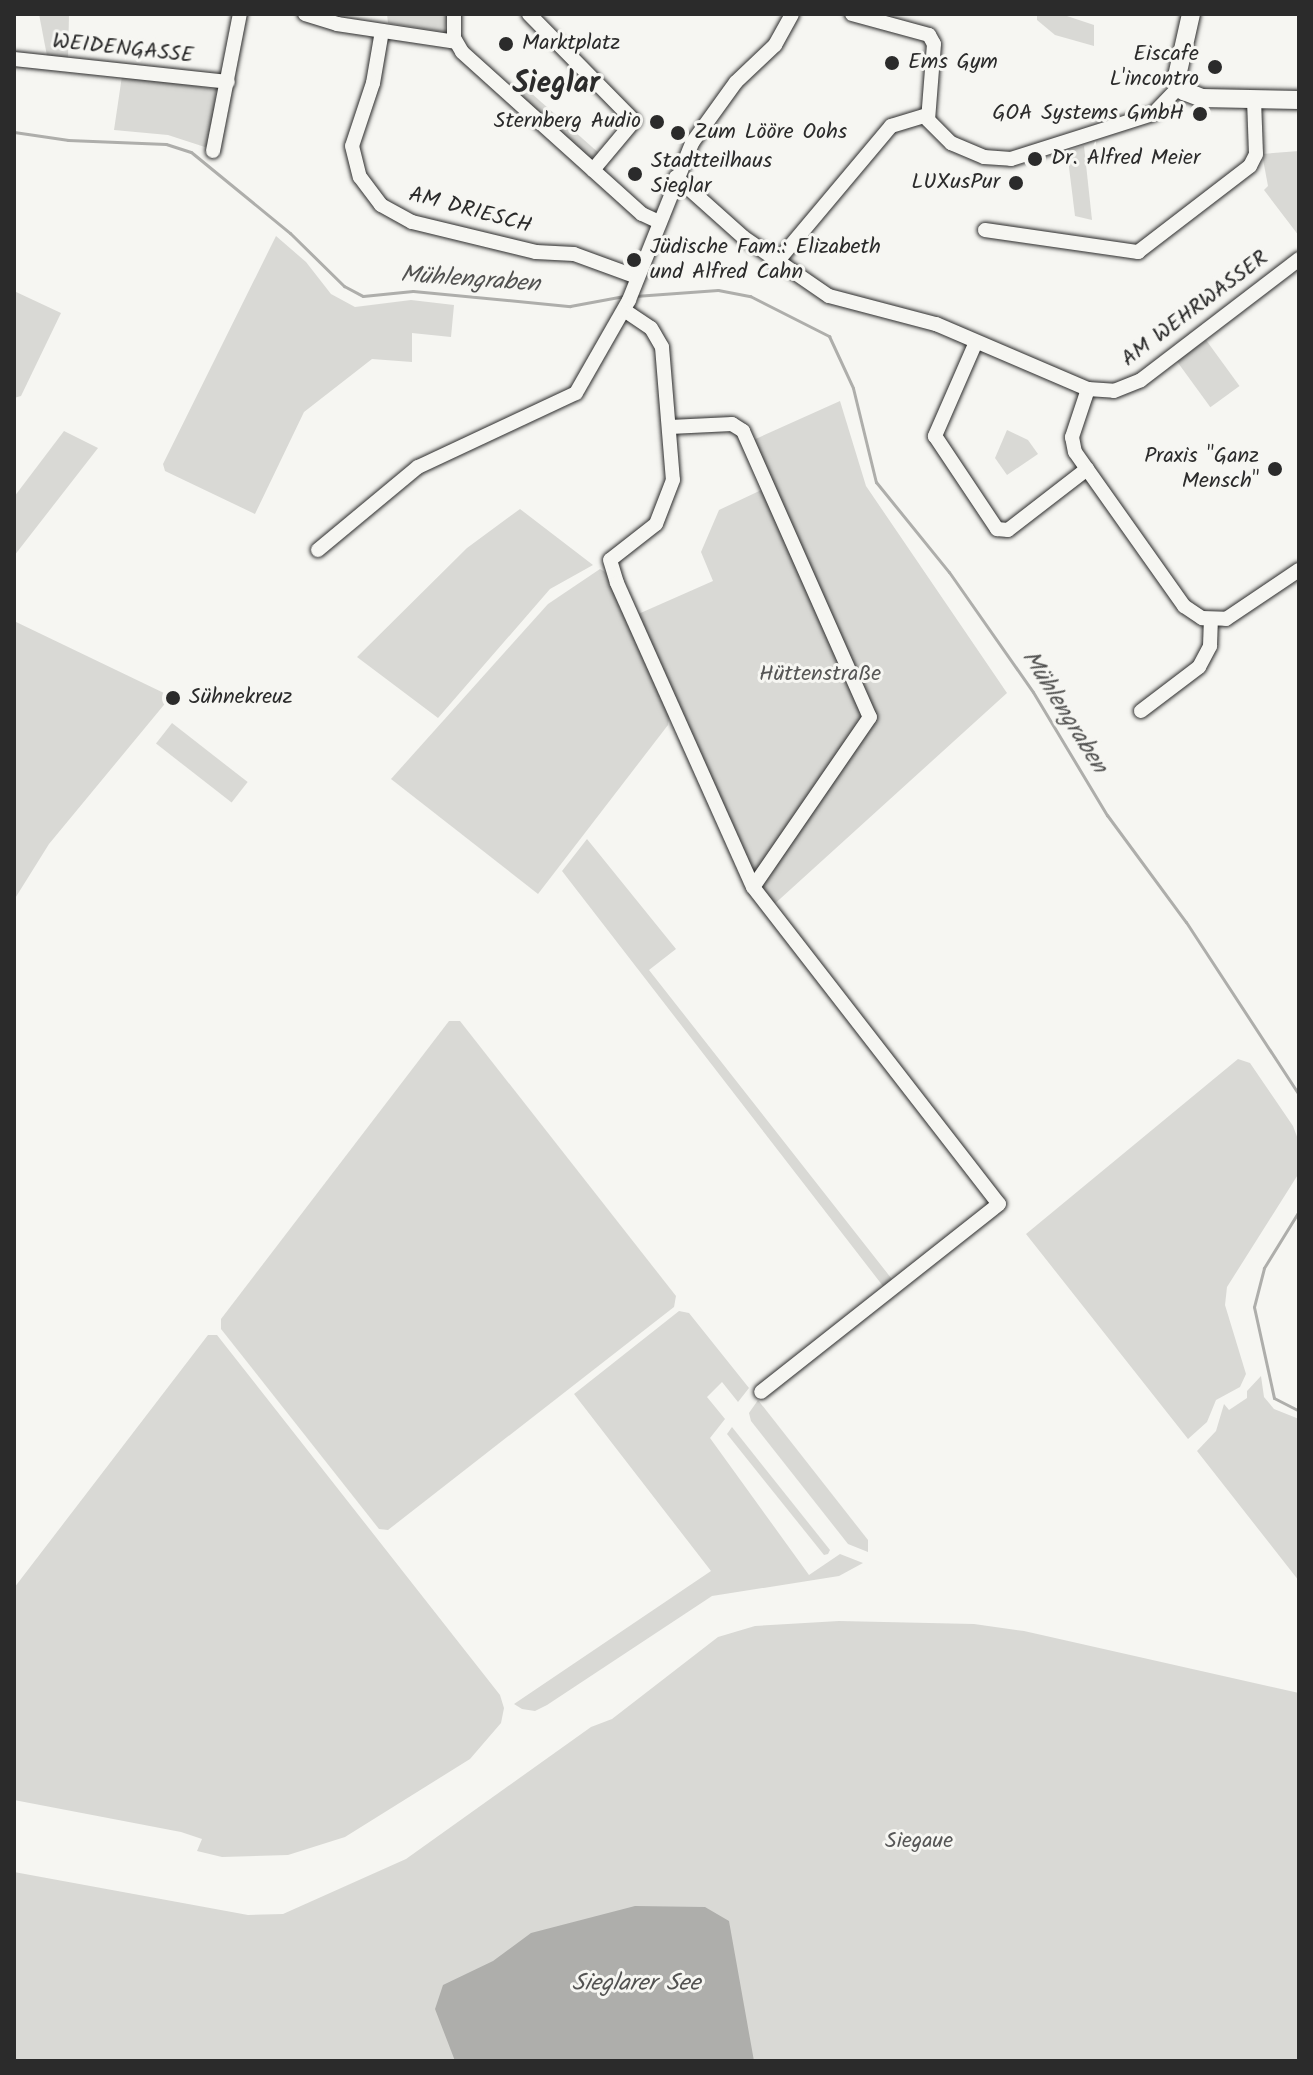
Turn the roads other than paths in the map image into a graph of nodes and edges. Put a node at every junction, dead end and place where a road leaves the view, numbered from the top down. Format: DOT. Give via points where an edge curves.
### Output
graph roads {
  1 [pos="240,14"];
  2 [pos="305,14"];
  3 [pos="454,14"];
  4 [pos="529,14"];
  5 [pos="792,14"];
  6 [pos="854,14"];
  7 [pos="1191,14"];
  8 [pos="382,31"];
  9 [pos="456,42"];
  10 [pos="14,59"];
  11 [pos="228,82"];
  12 [pos="1180,86"];
  13 [pos="1254,100"];
  14 [pos="1299,100"];
  15 [pos="926,115"];
  16 [pos="213,151"];
  17 [pos="593,170"];
  18 [pos="676,177"];
  19 [pos="659,222"];
  20 [pos="985,230"];
  21 [pos="1299,259"];
  22 [pos="776,263"];
  23 [pos="631,294"];
  24 [pos="976,342"];
  25 [pos="1088,389"];
  26 [pos="670,427"];
  27 [pos="1087,469"];
  28 [pos="318,550"];
  29 [pos="1299,570"];
  30 [pos="1211,620"];
  31 [pos="1141,711"];
  32 [pos="753,887"];
  33 [pos="761,1392"];
  1 -- 11 [label="street"];
  2 -- 8 [label="street"];
  3 -- 9 [label="street"];
  4 -- 17 [label="street" via="634,121"];
  5 -- 18 [label="street" via="775,45 706,121"];
  6 -- 15 [label="street" via="929,35 934,44"];
  7 -- 12 [label="street"];
  8 -- 9 [label="street"];
  8 -- 23 [label="street, AM DRIESCH" via="373,83 352,146 360,177 381,205 412,222 536,252 574,254"];
  9 -- 17 [label="street"];
  10 -- 11 [label="street, WEIDENGASSE"];
  11 -- 16 [label="street"];
  12 -- 13 [label="street" via="1202,98"];
  12 -- 15 [label="street" via="1153,114 1011,159 984,157 951,143"];
  13 -- 14 [label="street"];
  13 -- 20 [label="street" via="1256,154 1250,166 1138,252"];
  15 -- 22 [label="street" via="891,126"];
  17 -- 19 [label="street"];
  18 -- 19 [label="street"];
  18 -- 22 [label="street, AM WEHRWASSER"];
  19 -- 23 [label="street"];
  21 -- 25 [label="street, AM WEHRWASSER" via="1141,380 1114,391"];
  22 -- 24 [label="street, AM WEHRWASSER" via="829,296 936,324"];
  23 -- 26 [label="street" via="662,347"];
  23 -- 28 [label="street" via="571,399 418,467"];
  24 -- 25 [label="street, AM WEHRWASSER"];
  24 -- 27 [label="street" via="935,436 997,529 1008,530"];
  25 -- 27 [label="street" via="1072,437"];
  26 -- 32 [label="street" via="673,480 668,502 656,524 610,560"];
  26 -- 32 [label="street" via="732,424 743,431 870,717"];
  27 -- 30 [label="street" via="1177,598"];
  29 -- 30 [label="street" via="1237,615"];
  30 -- 31 [label="street" via="1210,646 1199,667"];
  32 -- 33 [label="street" via="999,1204"];
}
